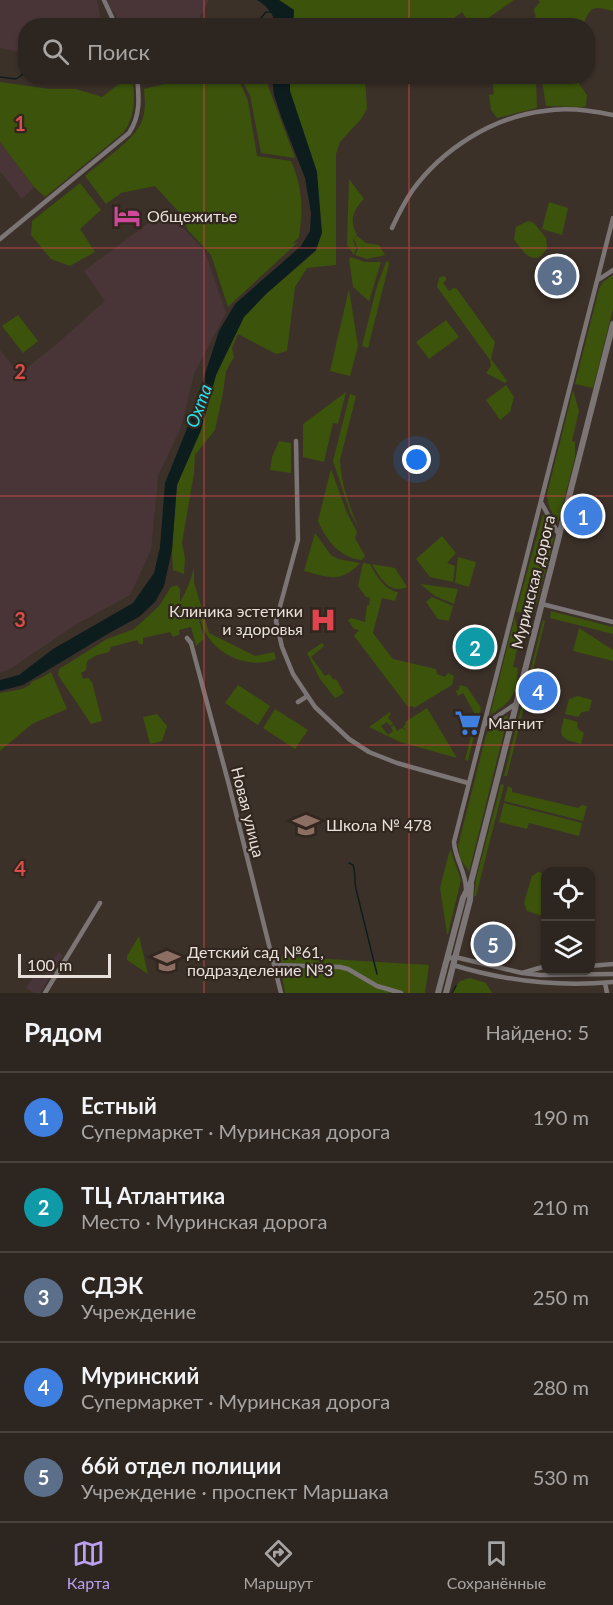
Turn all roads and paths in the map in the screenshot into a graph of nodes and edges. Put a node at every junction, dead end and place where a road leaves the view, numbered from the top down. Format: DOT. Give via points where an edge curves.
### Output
graph roads {
  1 [pos="104,0"];
  2 [pos="112,18"];
  3 [pos="138,84"];
  4 [pos="613,115"];
  5 [pos="613,218"];
  6 [pos="392,228"];
  7 [pos="0,239"];
  8 [pos="613,270"];
  9 [pos="597,280"];
  10 [pos="613,324"];
  11 [pos="296,441"];
  12 [pos="541,502"];
  13 [pos="559,535"];
  14 [pos="542,603"];
  15 [pos="613,622"];
  16 [pos="187,638"];
  17 [pos="306,697"];
  18 [pos="298,702"];
  19 [pos="516,703"];
  20 [pos="483,726"];
  21 [pos="468,783"];
  22 [pos="471,882"];
  23 [pos="466,891"];
  24 [pos="100,903"];
  25 [pos="455,957"];
  26 [pos="447,959"];
  27 [pos="613,964"];
  28 [pos="275,965"];
  29 [pos="453,965"];
  30 [pos="595,966"];
  31 [pos="541,967"];
  32 [pos="522,973"];
  33 [pos="613,974"];
  34 [pos="613,982"];
  35 [pos="605,983"];
  36 [pos="45,993"];
  37 [pos="281,993"];
  38 [pos="401,993"];
  39 [pos="438,993"];
  40 [pos="446,993"];
  41 [pos="607,993"];
  1 -- 2 [label="street"];
  3 -- 7 [label="street" via="140,103 129,133"];
  4 -- 6 [label="street" via="590,110 542,111 495,124 465,141 437,164 413,190"];
  5 -- 9 [label="street"];
  8 -- 9 [label="street"];
  9 -- 12 [label="street"];
  10 -- 13 [label="street, Муринская дорога"];
  11 -- 17 [label="street" via="298,540 276,621 285,657"];
  12 -- 13 [label="street"];
  12 -- 20 [label="street"];
  13 -- 14 [label="street, Муринская дорога"];
  14 -- 15 [label="street"];
  14 -- 19 [label="street, Муринская дорога"];
  16 -- 28 [label="street, Новая улица"];
  17 -- 18 [label="street"];
  17 -- 21 [label="street" via="349,740 369,752 397,764"];
  19 -- 20 [label="street"];
  19 -- 22 [label="street, Муринская дорога"];
  20 -- 21 [label="street"];
  21 -- 23 [label="street" via="454,842"];
  22 -- 23 [label="street, Муринская дорога"];
  22 -- 25 [label="street, Муринская дорога"];
  23 -- 26 [label="street, Муринская дорога"];
  24 -- 36 [label="street"];
  25 -- 26 [label="street"];
  25 -- 29 [label="street, Муринская дорога"];
  25 -- 32 [label="street"];
  26 -- 29 [label="street"];
  26 -- 39 [label="street, Муринская дорога"];
  27 -- 30 [label="street"];
  28 -- 37 [label="street, Новая улица"];
  28 -- 38 [label="street" via="340,967"];
  29 -- 35 [label="street" via="540,983"];
  29 -- 40 [label="street, Муринская дорога"];
  31 -- 32 [label="street"];
  32 -- 33 [label="street"];
  34 -- 35 [label="street"];
  35 -- 41 [label="street"];
}
